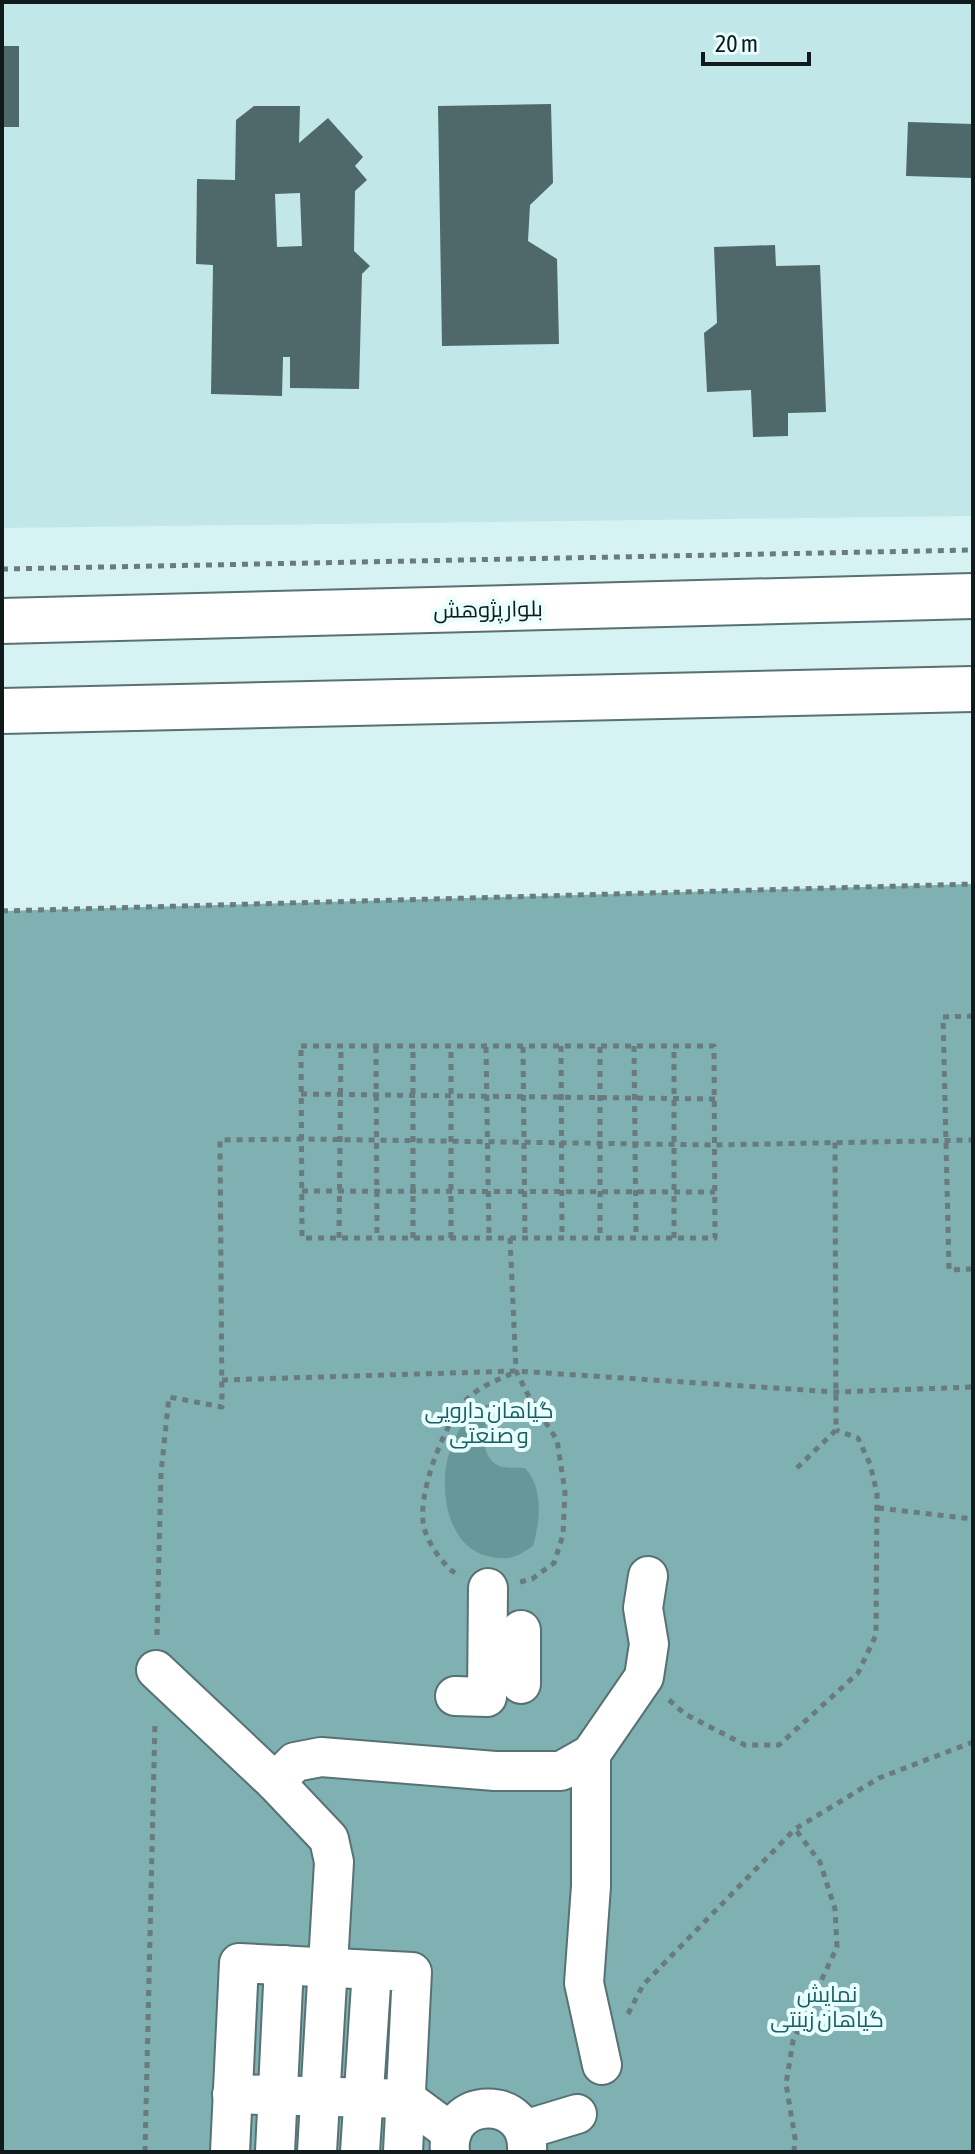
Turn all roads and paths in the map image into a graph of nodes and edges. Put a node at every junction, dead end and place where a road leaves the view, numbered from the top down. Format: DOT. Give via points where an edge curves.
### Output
graph roads {
  1 [pos="973,550"];
  2 [pos="2,569"];
  3 [pos="973,596"];
  4 [pos="2,621"];
  5 [pos="973,689"];
  6 [pos="2,711"];
  7 [pos="973,884"];
  8 [pos="2,911"];
  9 [pos="973,1016"];
  10 [pos="341,1046"];
  11 [pos="413,1046"];
  12 [pos="451,1046"];
  13 [pos="486,1046"];
  14 [pos="561,1046"];
  15 [pos="600,1046"];
  16 [pos="634,1046"];
  17 [pos="674,1046"];
  18 [pos="376,1047"];
  19 [pos="523,1047"];
  20 [pos="301,1094"];
  21 [pos="340,1095"];
  22 [pos="376,1095"];
  23 [pos="413,1096"];
  24 [pos="451,1096"];
  25 [pos="487,1097"];
  26 [pos="524,1097"];
  27 [pos="562,1098"];
  28 [pos="600,1098"];
  29 [pos="635,1099"];
  30 [pos="674,1099"];
  31 [pos="715,1099"];
  32 [pos="301,1139"];
  33 [pos="340,1140"];
  34 [pos="377,1140"];
  35 [pos="946,1140"];
  36 [pos="973,1140"];
  37 [pos="413,1141"];
  38 [pos="451,1141"];
  39 [pos="488,1142"];
  40 [pos="524,1142"];
  41 [pos="835,1142"];
  42 [pos="562,1143"];
  43 [pos="600,1143"];
  44 [pos="635,1144"];
  45 [pos="674,1144"];
  46 [pos="714,1145"];
  47 [pos="302,1191"];
  48 [pos="340,1191"];
  49 [pos="377,1191"];
  50 [pos="413,1191"];
  51 [pos="451,1191"];
  52 [pos="488,1191"];
  53 [pos="525,1191"];
  54 [pos="562,1191"];
  55 [pos="600,1192"];
  56 [pos="635,1192"];
  57 [pos="674,1192"];
  58 [pos="715,1192"];
  59 [pos="339,1238"];
  60 [pos="377,1238"];
  61 [pos="413,1238"];
  62 [pos="451,1238"];
  63 [pos="489,1238"];
  64 [pos="510,1238"];
  65 [pos="525,1238"];
  66 [pos="562,1238"];
  67 [pos="600,1238"];
  68 [pos="636,1238"];
  69 [pos="674,1238"];
  70 [pos="973,1269"];
  71 [pos="516,1371"];
  72 [pos="222,1380"];
  73 [pos="973,1387"];
  74 [pos="836,1392"];
  75 [pos="836,1430"];
  76 [pos="797,1468"];
  77 [pos="878,1508"];
  78 [pos="973,1519"];
  79 [pos="648,1576"];
  80 [pos="488,1588"];
  81 [pos="156,1670"];
  82 [pos="644,1677"];
  83 [pos="455,1696"];
  84 [pos="973,1742"];
  85 [pos="591,1754"];
  86 [pos="275,1782"];
  87 [pos="795,1829"];
  88 [pos="284,1965"];
  89 [pos="329,1967"];
  90 [pos="372,1970"];
  91 [pos="236,2027"];
  92 [pos="281,2030"];
  93 [pos="325,2032"];
  94 [pos="368,2035"];
  95 [pos="409,2037"];
  96 [pos="602,2065"];
  97 [pos="232,2094"];
  98 [pos="278,2095"];
  99 [pos="320,2097"];
  100 [pos="364,2098"];
  101 [pos="406,2099"];
  102 [pos="577,2114"];
  103 [pos="526,2141"];
  104 [pos="447,2146"];
  105 [pos="145,2152"];
  106 [pos="230,2152"];
  107 [pos="275,2152"];
  108 [pos="317,2152"];
  109 [pos="360,2152"];
  110 [pos="403,2152"];
  111 [pos="794,2152"];
  1 -- 2 [label="path"];
  3 -- 4 [label="street, بلوار پژوهش"];
  5 -- 6 [label="street"];
  7 -- 8 [label="path"];
  9 -- 35 [label="path" via="943,1017"];
  10 -- 18 [label="path"];
  10 -- 20 [label="path" via="301,1046"];
  10 -- 21 [label="path"];
  11 -- 12 [label="path"];
  11 -- 18 [label="path"];
  11 -- 23 [label="path"];
  12 -- 13 [label="path"];
  12 -- 24 [label="path"];
  13 -- 19 [label="path"];
  13 -- 25 [label="path"];
  14 -- 15 [label="path"];
  14 -- 19 [label="path"];
  14 -- 27 [label="path"];
  15 -- 16 [label="path"];
  15 -- 28 [label="path"];
  16 -- 17 [label="path"];
  16 -- 29 [label="path"];
  17 -- 30 [label="path"];
  17 -- 31 [label="path" via="714,1046"];
  18 -- 22 [label="path"];
  19 -- 26 [label="path"];
  20 -- 21 [label="path"];
  20 -- 32 [label="path"];
  21 -- 22 [label="path"];
  21 -- 33 [label="path"];
  22 -- 23 [label="path"];
  22 -- 34 [label="path"];
  23 -- 24 [label="path"];
  23 -- 37 [label="path"];
  24 -- 25 [label="path"];
  24 -- 38 [label="path"];
  25 -- 26 [label="path"];
  25 -- 39 [label="path"];
  26 -- 27 [label="path"];
  26 -- 40 [label="path"];
  27 -- 28 [label="path"];
  27 -- 42 [label="path"];
  28 -- 29 [label="path"];
  28 -- 43 [label="path"];
  29 -- 30 [label="path"];
  29 -- 44 [label="path"];
  30 -- 31 [label="path"];
  30 -- 45 [label="path"];
  31 -- 46 [label="path"];
  32 -- 33 [label="path"];
  32 -- 47 [label="path"];
  32 -- 72 [label="path" via="220,1140"];
  33 -- 34 [label="path"];
  33 -- 48 [label="path"];
  34 -- 37 [label="path"];
  34 -- 49 [label="path"];
  35 -- 36 [label="path"];
  35 -- 41 [label="path"];
  35 -- 70 [label="path" via="949,1270"];
  37 -- 38 [label="path"];
  37 -- 50 [label="path"];
  38 -- 39 [label="path"];
  38 -- 51 [label="path"];
  39 -- 40 [label="path"];
  39 -- 52 [label="path"];
  40 -- 42 [label="path"];
  40 -- 53 [label="path"];
  41 -- 46 [label="path"];
  41 -- 74 [label="path"];
  42 -- 43 [label="path"];
  42 -- 54 [label="path"];
  43 -- 44 [label="path"];
  43 -- 55 [label="path"];
  44 -- 45 [label="path"];
  44 -- 56 [label="path"];
  45 -- 46 [label="path"];
  45 -- 57 [label="path"];
  46 -- 58 [label="path"];
  47 -- 48 [label="path"];
  47 -- 59 [label="path" via="302,1238"];
  48 -- 49 [label="path"];
  48 -- 59 [label="path"];
  49 -- 50 [label="path"];
  49 -- 60 [label="path"];
  50 -- 51 [label="path"];
  50 -- 61 [label="path"];
  51 -- 52 [label="path"];
  51 -- 62 [label="path"];
  52 -- 53 [label="path"];
  52 -- 63 [label="path"];
  53 -- 54 [label="path"];
  53 -- 65 [label="path"];
  54 -- 55 [label="path"];
  54 -- 66 [label="path"];
  55 -- 56 [label="path"];
  55 -- 67 [label="path"];
  56 -- 57 [label="path"];
  56 -- 68 [label="path"];
  57 -- 58 [label="path"];
  57 -- 69 [label="path"];
  58 -- 69 [label="path" via="715,1238"];
  59 -- 60 [label="path"];
  60 -- 61 [label="path"];
  61 -- 62 [label="path"];
  62 -- 63 [label="path"];
  63 -- 64 [label="path"];
  64 -- 65 [label="path"];
  64 -- 71 [label="path"];
  65 -- 66 [label="path"];
  66 -- 67 [label="path"];
  67 -- 68 [label="path"];
  68 -- 69 [label="path"];
  71 -- 72 [label="path"];
  71 -- 74 [label="path"];
  71 -- 80 [label="path" via="557,1440 565,1492 563,1535 554,1563 532,1579"];
  71 -- 80 [label="path" via="468,1398 428,1474 424,1498 423,1527 445,1567"];
  72 -- 81 [label="path" via="222,1407 169,1397 161,1473"];
  73 -- 74 [label="path"];
  74 -- 75 [label="path"];
  75 -- 76 [label="path"];
  75 -- 77 [label="path" via="858,1438 870,1464"];
  77 -- 78 [label="path"];
  77 -- 82 [label="path" via="876,1635 858,1673 779,1745 745,1745 733,1739 685,1714"];
  79 -- 82 [label="street"];
  80 -- 83 [label="street" via="512,1657 487,1697"];
  81 -- 86 [label="street"];
  81 -- 105 [label="path"];
  82 -- 85 [label="street"];
  84 -- 87 [label="path" via="879,1778"];
  85 -- 86 [label="street" via="561,1771 321,1757 295,1762"];
  85 -- 96 [label="street" via="591,1886 584,1983"];
  86 -- 89 [label="street" via="329,1839 334,1862"];
  87 -- 96 [label="path" via="643,1985"];
  87 -- 111 [label="path" via="820,1862 835,1909 837,1947 793,2041 786,2084"];
  88 -- 89 [label="street"];
  88 -- 91 [label="street" via="239,1963"];
  88 -- 92 [label="street"];
  89 -- 90 [label="street"];
  89 -- 93 [label="street"];
  90 -- 94 [label="street"];
  90 -- 95 [label="street" via="412,1972"];
  91 -- 92 [label="street"];
  91 -- 97 [label="street"];
  92 -- 93 [label="street"];
  92 -- 98 [label="street"];
  93 -- 94 [label="street"];
  93 -- 99 [label="street"];
  94 -- 95 [label="street"];
  94 -- 100 [label="street"];
  95 -- 101 [label="street"];
  97 -- 98 [label="street"];
  97 -- 106 [label="street"];
  98 -- 99 [label="street"];
  98 -- 107 [label="street"];
  99 -- 100 [label="street"];
  99 -- 108 [label="street"];
  100 -- 101 [label="street"];
  100 -- 109 [label="street"];
  101 -- 104 [label="street"];
  101 -- 110 [label="street"];
  102 -- 103 [label="street"];
  103 -- 104 [label="street" via="517,2120 506,2112 481,2108 458,2122"];
}
